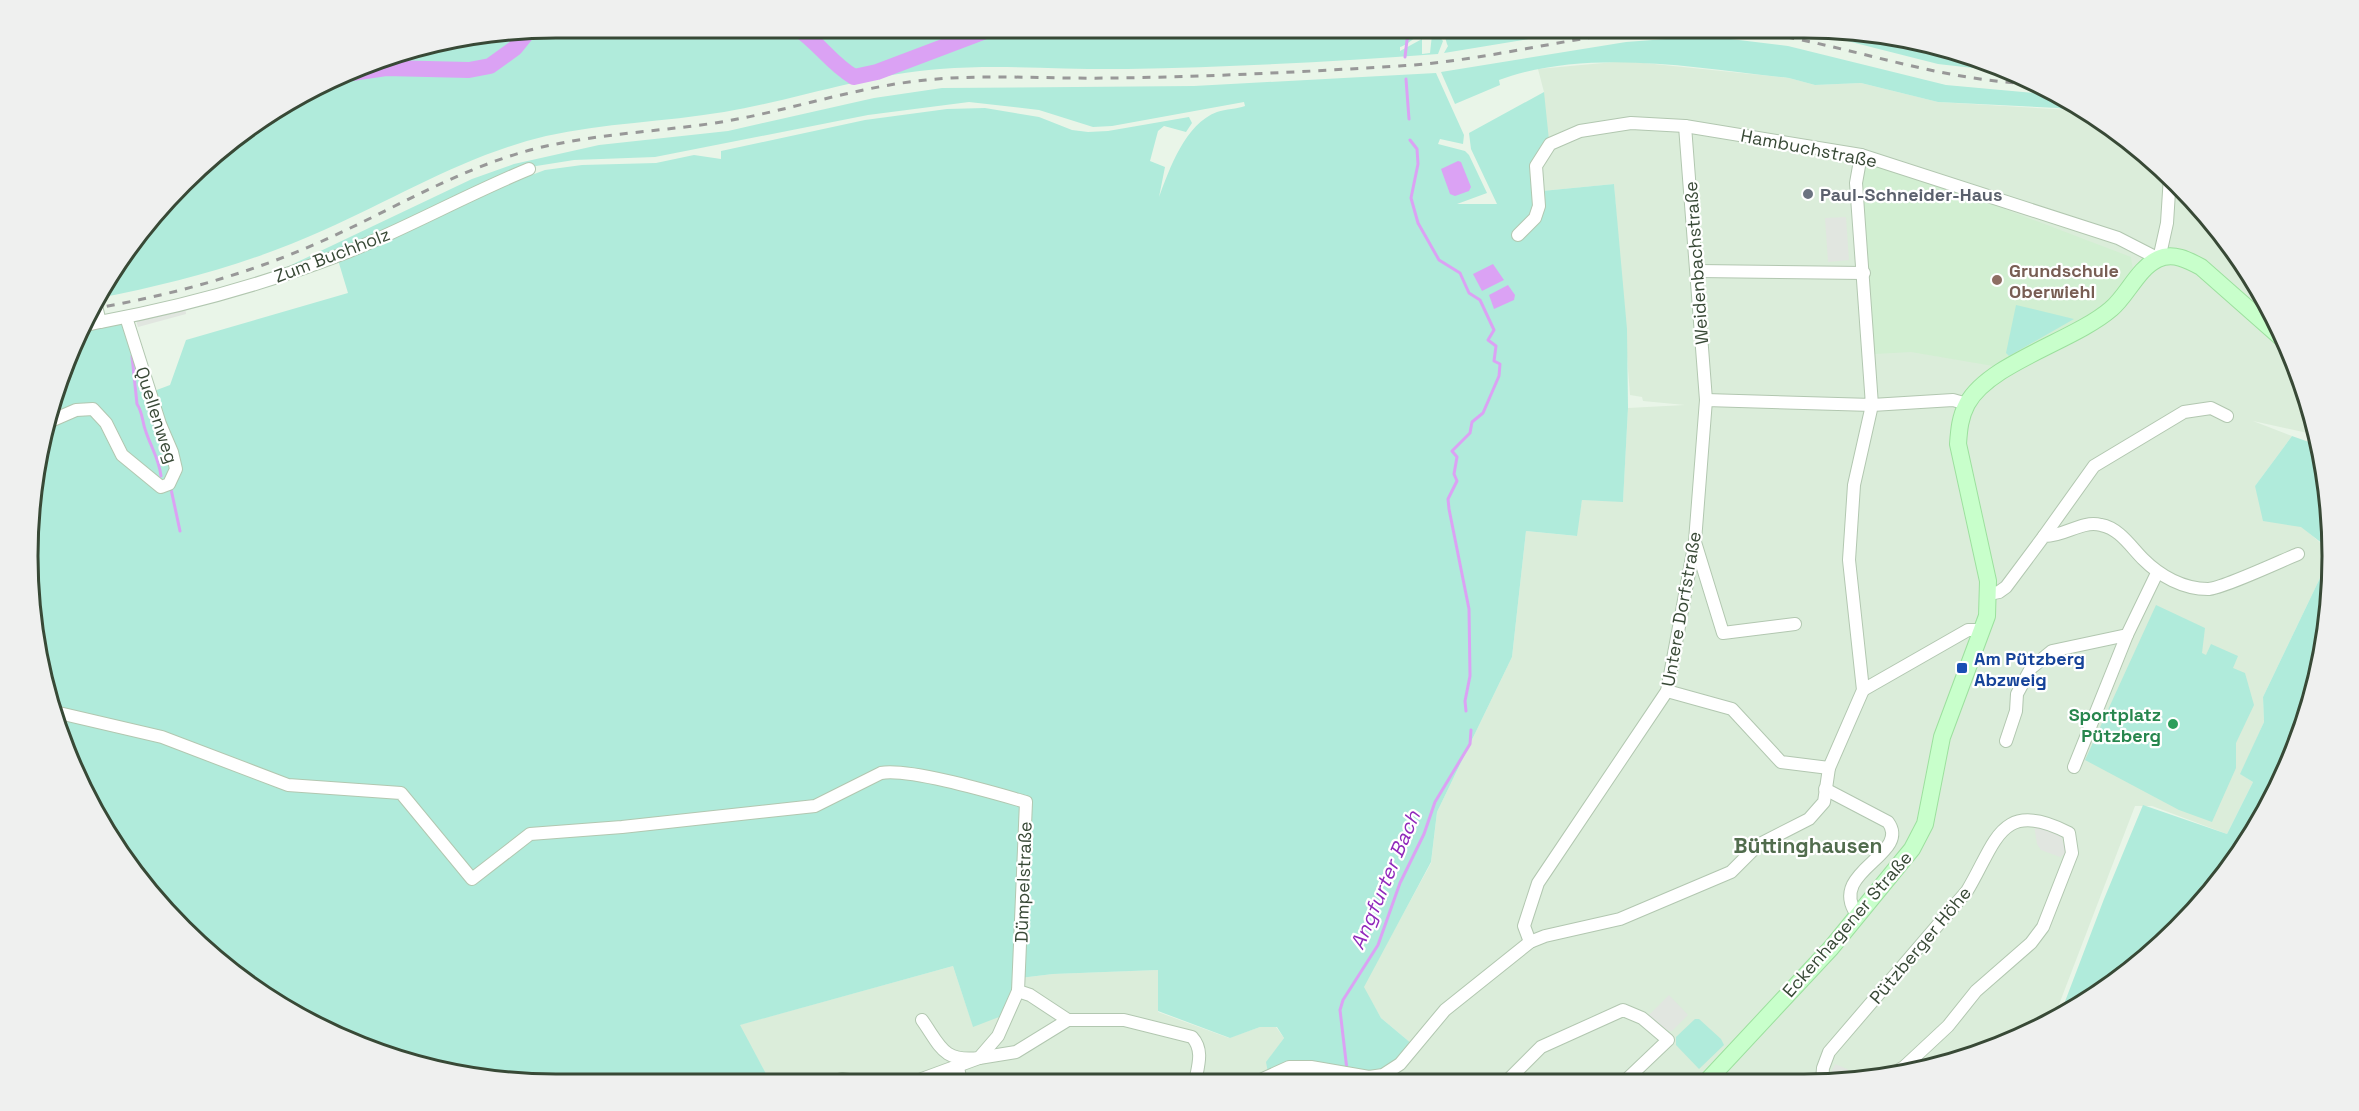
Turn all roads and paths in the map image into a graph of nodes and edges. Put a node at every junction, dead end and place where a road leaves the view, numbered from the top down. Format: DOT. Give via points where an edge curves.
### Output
graph roads {
  1 [pos="1685,126"];
  2 [pos="1861,154"];
  3 [pos="529,169"];
  4 [pos="2169,188"];
  5 [pos="1518,235"];
  6 [pos="2158,259"];
  7 [pos="1698,271"];
  8 [pos="1864,273"];
  9 [pos="98,314"];
  10 [pos="126,317"];
  11 [pos="100,322"];
  12 [pos="92,324"];
  13 [pos="2268,326"];
  14 [pos="1706,400"];
  15 [pos="1967,404"];
  16 [pos="1872,405"];
  17 [pos="2227,416"];
  18 [pos="56,419"];
  19 [pos="2044,536"];
  20 [pos="1695,541"];
  21 [pos="2298,554"];
  22 [pos="2157,573"];
  23 [pos="1989,594"];
  24 [pos="1795,624"];
  25 [pos="1982,630"];
  26 [pos="2127,635"];
  27 [pos="1863,690"];
  28 [pos="1667,691"];
  29 [pos="63,714"];
  30 [pos="2006,741"];
  31 [pos="2074,767"];
  32 [pos="1829,768"];
  33 [pos="1825,789"];
  34 [pos="1857,915"];
  35 [pos="1530,942"];
  36 [pos="1018,991"];
  37 [pos="922,1020"];
  38 [pos="1068,1020"];
  39 [pos="979,1058"];
  40 [pos="1907,1064"];
  41 [pos="958,1067"];
  42 [pos="1822,1072"];
  43 [pos="940,1073"];
  44 [pos="959,1073"];
  45 [pos="1197,1073"];
  46 [pos="1277,1073"];
  47 [pos="1347,1073"];
  48 [pos="1387,1073"];
  49 [pos="1514,1073"];
  50 [pos="1633,1073"];
  51 [pos="1715,1073"];
  1 -- 2 [label="street, Hambuchstraße"];
  1 -- 5 [label="street, Hambuchstraße" via="1605,125 1550,144 1536,166 1539,206 1535,218"];
  1 -- 7 [label="street, Weidenbachstraße"];
  2 -- 6 [label="street, Hambuchstraße" via="2118,238"];
  2 -- 8 [label="street" via="1856,183"];
  3 -- 10 [label="street, Zum Buchholz" via="398,230 308,266 204,300"];
  4 -- 6 [label="street" via="2167,223"];
  6 -- 13 [label="main road" via="2174,256 2201,267"];
  6 -- 15 [label="main road, Eckenhagener Straße" via="2094,323 1984,384"];
  7 -- 8 [label="street"];
  7 -- 14 [label="street, Weidenbachstraße"];
  8 -- 16 [label="street"];
  9 -- 11 [label="street"];
  10 -- 11 [label="street"];
  10 -- 18 [label="street, Quellenweg" via="172,452 176,469 169,484 160,488 122,455 106,423 93,409 76,410"];
  11 -- 12 [label="street"];
  14 -- 16 [label="street"];
  14 -- 20 [label="street, Untere Dorfstraße"];
  15 -- 16 [label="street" via="1953,400"];
  15 -- 23 [label="main road, Eckenhagener Straße" via="1959,425 1959,444"];
  16 -- 27 [label="street" via="1854,485 1849,560"];
  17 -- 19 [label="street" via="2211,408 2184,412 2094,466"];
  19 -- 22 [label="street" via="2087,524 2103,525 2117,531"];
  19 -- 23 [label="street" via="2006,587"];
  20 -- 24 [label="street" via="1723,633"];
  20 -- 28 [label="street, Untere Dorfstraße"];
  21 -- 22 [label="street" via="2210,590 2182,585"];
  22 -- 26 [label="street"];
  23 -- 25 [label="main road, Eckenhagener Straße"];
  25 -- 27 [label="street" via="1968,630"];
  25 -- 34 [label="main road, Eckenhagener Straße" via="1942,737 1925,824 1912,849"];
  26 -- 30 [label="street" via="2052,651 2031,668 2017,694"];
  26 -- 31 [label="street"];
  27 -- 32 [label="street"];
  28 -- 32 [label="street" via="1732,708 1781,762"];
  28 -- 35 [label="street, Untere Dorfstraße" via="1538,883 1524,926"];
  29 -- 36 [label="street, Dümpelstraße" via="162,737 288,785 401,793 472,879 530,834 815,806 888,772 921,776 1026,802"];
  32 -- 33 [label="street"];
  33 -- 34 [label="street" via="1893,828 1889,847 1860,872 1852,890 1852,908"];
  33 -- 35 [label="street" via="1824,802 1809,819 1758,845 1731,872 1620,919"];
  34 -- 51 [label="main road, Eckenhagener Straße"];
  35 -- 48 [label="street" via="1445,1010"];
  36 -- 38 [label="street"];
  36 -- 39 [label="street, Dümpelstraße" via="998,1036"];
  37 -- 39 [label="street" via="944,1052 956,1060"];
  38 -- 39 [label="street" via="1016,1052"];
  38 -- 45 [label="street" via="1124,1020 1192,1037 1200,1057"];
  39 -- 41 [label="street"];
  40 -- 42 [label="street, Pützberger Höhe" via="2043,927 2072,853 2068,833 2046,821 2028,819 2011,823 1992,841 1967,891 1829,1052"];
  41 -- 43 [label="street"];
  41 -- 44 [label="street"];
  46 -- 47 [label="street" via="1289,1067"];
  49 -- 50 [label="street" via="1534,1051 1623,1010 1642,1018 1668,1040"];
}
